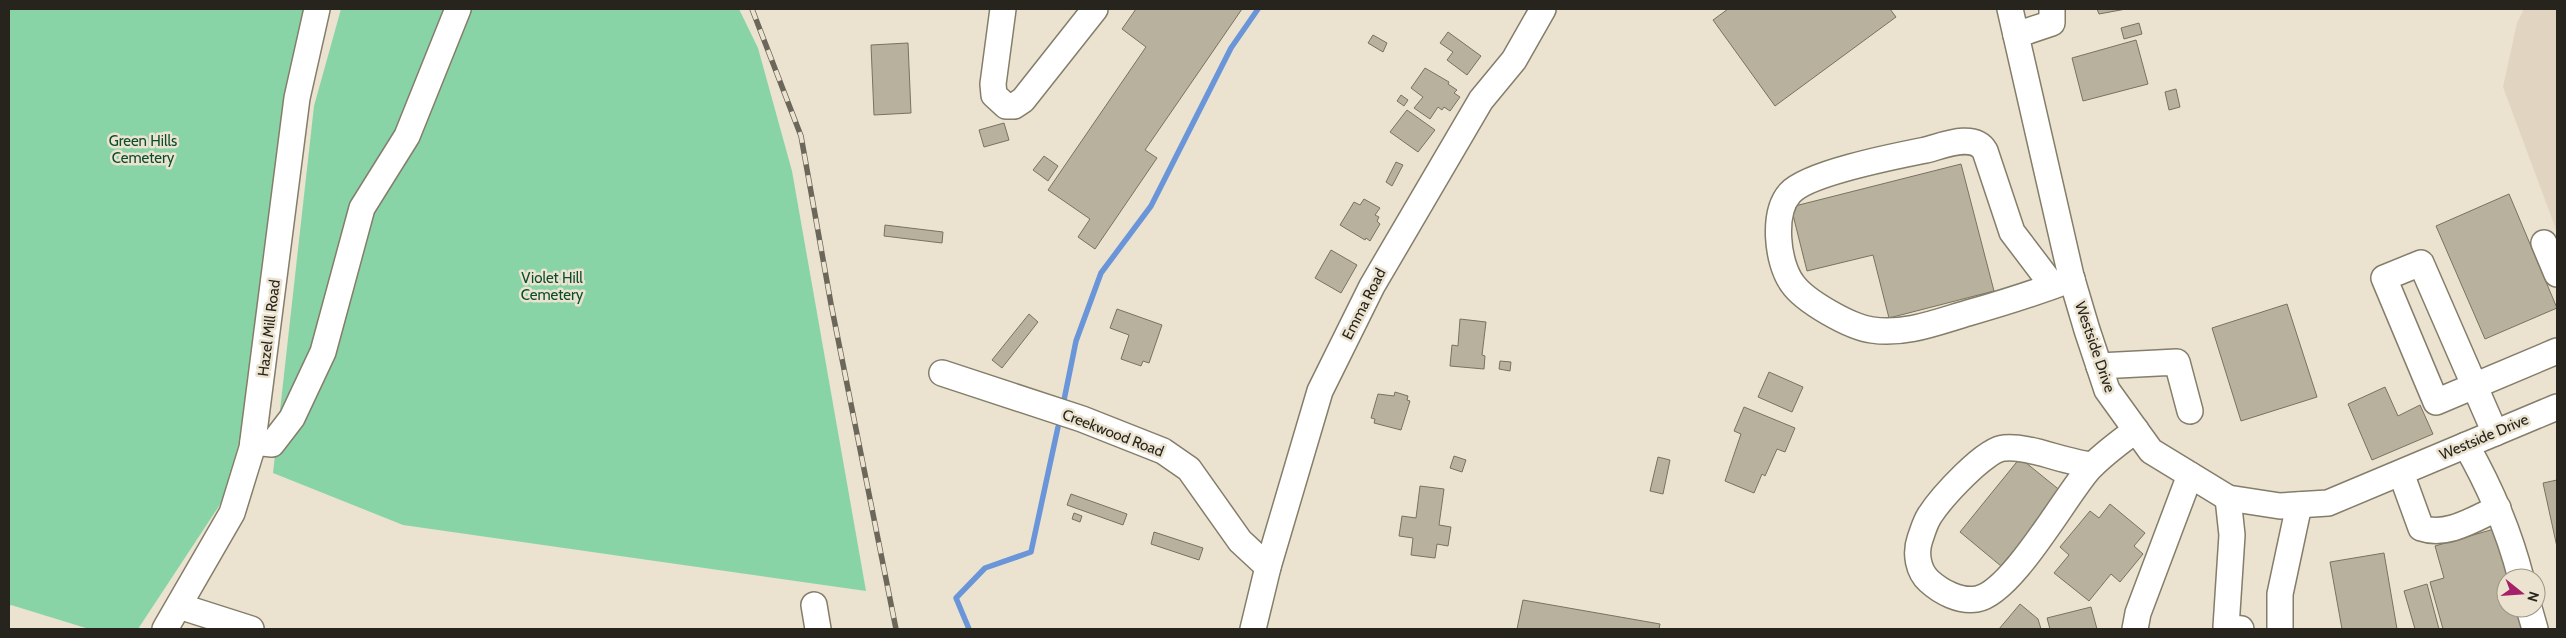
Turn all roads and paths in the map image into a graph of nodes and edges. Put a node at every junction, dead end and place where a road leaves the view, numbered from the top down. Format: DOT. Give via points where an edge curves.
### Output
graph roads {
  1 [pos="317,9"];
  2 [pos="458,9"];
  3 [pos="1003,9"];
  4 [pos="1095,9"];
  5 [pos="1543,9"];
  6 [pos="2010,9"];
  7 [pos="2052,9"];
  8 [pos="2016,35"];
  9 [pos="2544,243"];
  10 [pos="2557,274"];
  11 [pos="2063,283"];
  12 [pos="2557,352"];
  13 [pos="2099,366"];
  14 [pos="942,373"];
  15 [pos="2474,386"];
  16 [pos="2557,407"];
  17 [pos="2190,411"];
  18 [pos="2136,430"];
  19 [pos="2495,433"];
  20 [pos="253,442"];
  21 [pos="2466,445"];
  22 [pos="2093,465"];
  23 [pos="2401,473"];
  24 [pos="2190,475"];
  25 [pos="2228,498"];
  26 [pos="2299,505"];
  27 [pos="2498,508"];
  28 [pos="1268,567"];
  29 [pos="2518,568"];
  30 [pos="814,605"];
  31 [pos="179,606"];
  32 [pos="1257,628"];
  33 [pos="165,629"];
  34 [pos="251,629"];
  35 [pos="818,629"];
  36 [pos="2135,629"];
  37 [pos="2241,629"];
  38 [pos="2280,629"];
  1 -- 20 [label="street, Hazel Mill Road" via="297,98"];
  2 -- 20 [label="street" via="407,136 362,208 323,352 292,418 272,444"];
  3 -- 4 [label="street" via="994,95 1006,106 1014,106 1023,100"];
  5 -- 28 [label="street, Emma Road" via="1514,60 1481,100 1382,269 1320,391"];
  6 -- 8 [label="street, Westside Drive"];
  7 -- 8 [label="street" via="2052,23"];
  8 -- 11 [label="street, Westside Drive"];
  9 -- 10 [label="street"];
  11 -- 11 [label="street" via="2012,232 1985,150 1976,142 1878,160 1811,180 1790,193 1780,210 1778,233 1785,270 1792,284 1806,298 1842,319 1870,330 1916,328"];
  11 -- 13 [label="street, Westside Drive"];
  12 -- 15 [label="street"];
  13 -- 17 [label="street" via="2177,362"];
  13 -- 18 [label="street, Westside Drive" via="2107,390"];
  14 -- 28 [label="street, Creekwood Road" via="1164,450 1189,469 1240,542"];
  15 -- 15 [label="street" via="2421,263 2384,278 2436,402"];
  15 -- 19 [label="street"];
  16 -- 19 [label="street, Westside Drive"];
  18 -- 22 [label="street"];
  18 -- 24 [label="street, Westside Drive" via="2151,451"];
  19 -- 21 [label="street, Westside Drive"];
  20 -- 31 [label="street, Hazel Mill Road" via="232,513"];
  21 -- 23 [label="street, Westside Drive"];
  21 -- 27 [label="street"];
  22 -- 22 [label="street" via="2013,572 1986,596 1977,599 1947,594 1928,580 1919,568 1918,544 1930,515 1966,474 1995,450 2006,447 2075,464"];
  23 -- 26 [label="street, Westside Drive" via="2328,503"];
  23 -- 27 [label="street" via="2421,528 2433,532 2456,527"];
  24 -- 25 [label="street, Westside Drive"];
  24 -- 36 [label="street"];
  25 -- 26 [label="street, Westside Drive" via="2280,506"];
  25 -- 37 [label="street" via="2232,535 2226,627"];
  26 -- 38 [label="street" via="2280,594"];
  27 -- 29 [label="street"];
  28 -- 32 [label="street, Emma Road"];
  30 -- 35 [label="street"];
  31 -- 33 [label="street, Hazel Mill Road"];
  31 -- 34 [label="street"];
}
